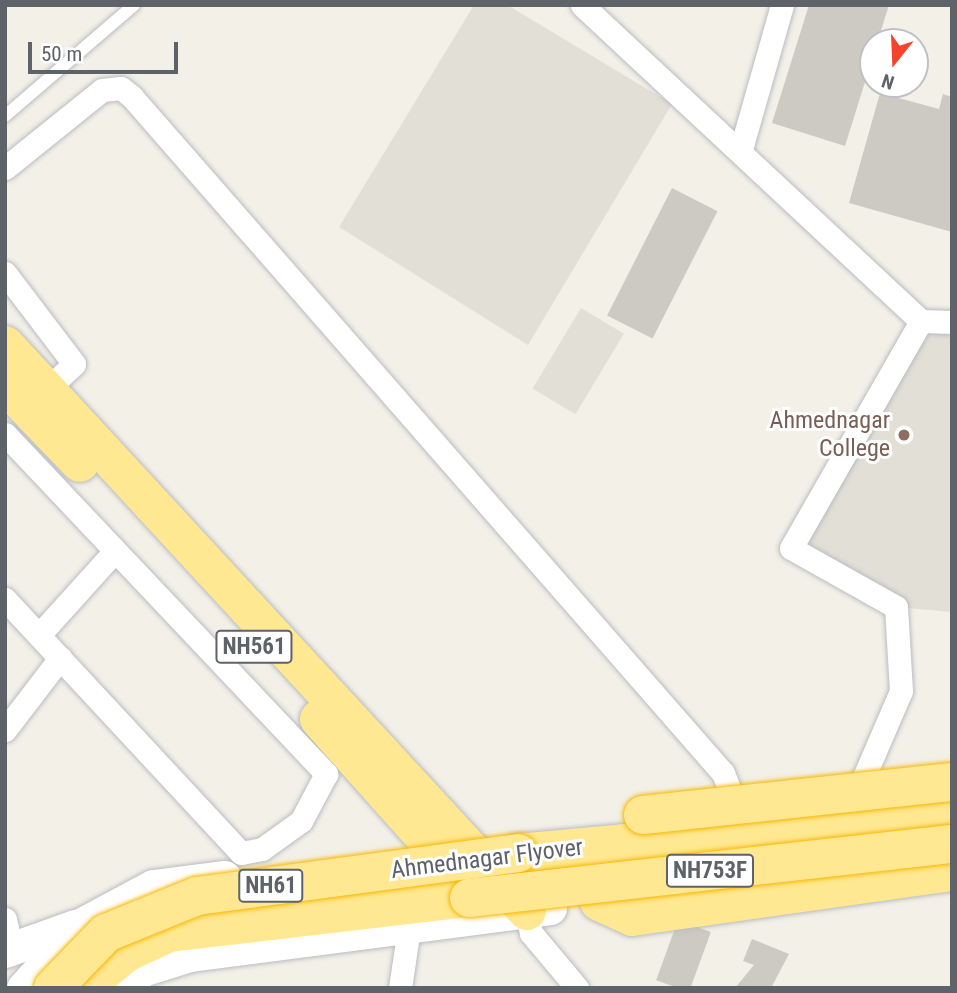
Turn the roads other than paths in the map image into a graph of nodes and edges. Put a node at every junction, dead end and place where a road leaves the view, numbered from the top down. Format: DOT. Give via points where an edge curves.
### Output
graph roads {
  1 [pos="134,5"];
  2 [pos="582,5"];
  3 [pos="782,5"];
  4 [pos="5,116"];
  5 [pos="741,149"];
  6 [pos="5,168"];
  7 [pos="5,273"];
  8 [pos="921,321"];
  9 [pos="952,322"];
  10 [pos="5,345"];
  11 [pos="5,385"];
  12 [pos="47,389"];
  13 [pos="5,434"];
  14 [pos="115,551"];
  15 [pos="5,599"];
  16 [pos="39,635"];
  17 [pos="60,658"];
  18 [pos="5,730"];
  19 [pos="952,782"];
  20 [pos="952,791"];
  21 [pos="854,802"];
  22 [pos="952,813"];
  23 [pos="739,814"];
  24 [pos="585,831"];
  25 [pos="446,844"];
  26 [pos="952,844"];
  27 [pos="952,859"];
  28 [pos="952,872"];
  29 [pos="615,909"];
  30 [pos="506,914"];
  31 [pos="80,925"];
  32 [pos="409,928"];
  33 [pos="7,940"];
  34 [pos="23,988"];
  35 [pos="53,988"];
  36 [pos="85,988"];
  37 [pos="124,988"];
  38 [pos="400,988"];
  39 [pos="577,988"];
  1 -- 4 [label="lane"];
  2 -- 5 [label="street"];
  3 -- 5 [label="street"];
  5 -- 8 [label="street"];
  6 -- 23 [label="street" via="102,90 121,88 132,97 723,773"];
  7 -- 12 [label="street" via="74,363"];
  8 -- 9 [label="street"];
  8 -- 21 [label="street" via="791,548 896,607 901,691"];
  10 -- 12 [label="highway"];
  11 -- 25 [label="highway, NH561"];
  12 -- 25 [label="highway"];
  13 -- 14 [label="street"];
  14 -- 16 [label="street"];
  14 -- 17 [label="street" via="326,774 302,821 262,849 241,853"];
  15 -- 16 [label="street"];
  16 -- 17 [label="street"];
  17 -- 18 [label="street"];
  19 -- 24 [label="highway, bridge" via="643,815"];
  20 -- 21 [label="street"];
  21 -- 23 [label="street"];
  22 -- 35 [label="highway, Ahmednagar Flyover / NH61, bridge" via="519,853 197,896 106,933"];
  23 -- 24 [label="street"];
  24 -- 25 [label="street"];
  25 -- 30 [label="highway, NH561"];
  25 -- 31 [label="street" via="153,886"];
  26 -- 30 [label="highway, Ahmednagar Flyover / NH753F, bridge"];
  27 -- 29 [label="street"];
  28 -- 29 [label="highway"];
  29 -- 30 [label="street"];
  30 -- 32 [label="street"];
  30 -- 36 [label="highway, Ahmednagar Flyover / NH61" via="169,933 126,953"];
  30 -- 39 [label="street"];
  31 -- 33 [label="street"];
  31 -- 34 [label="street"];
  32 -- 37 [label="street" via="190,955 142,970"];
  32 -- 38 [label="street"];
}
